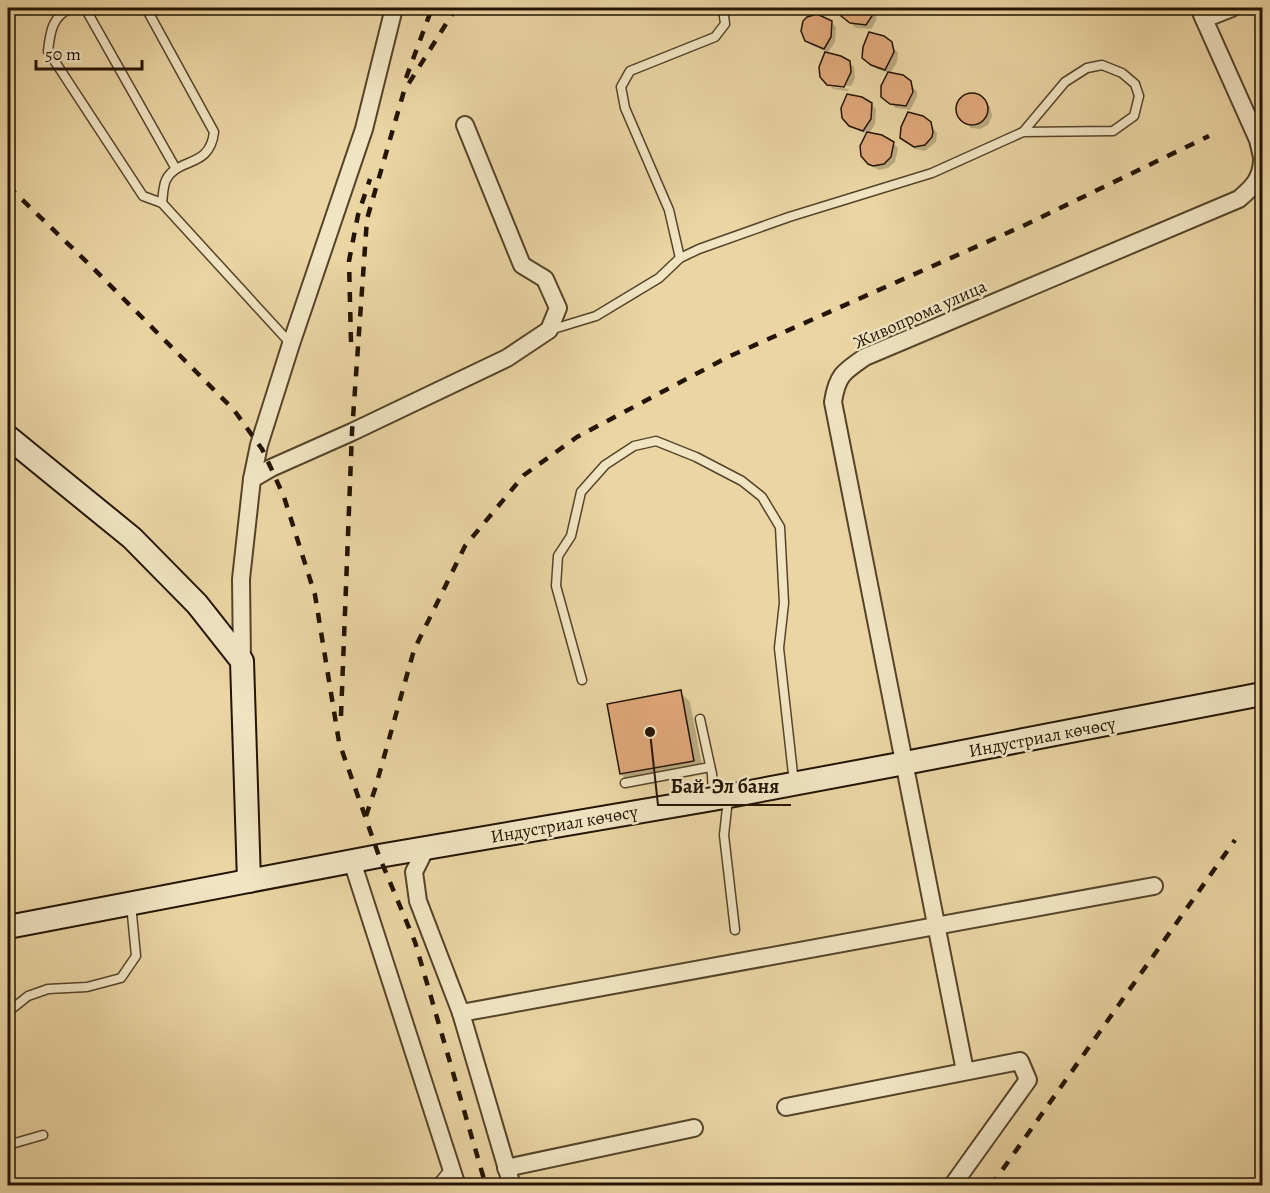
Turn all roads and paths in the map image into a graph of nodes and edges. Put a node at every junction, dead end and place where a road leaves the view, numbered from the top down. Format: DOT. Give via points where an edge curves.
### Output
graph roads {
  1 [pos="72,8"];
  2 [pos="85,8"];
  3 [pos="146,8"];
  4 [pos="394,8"];
  5 [pos="723,8"];
  6 [pos="1232,8"];
  7 [pos="1202,13"];
  8 [pos="465,125"];
  9 [pos="1023,132"];
  10 [pos="1263,159"];
  11 [pos="176,169"];
  12 [pos="162,203"];
  13 [pos="680,258"];
  14 [pos="549,330"];
  15 [pos="291,344"];
  16 [pos="8,437"];
  17 [pos="252,479"];
  18 [pos="242,661"];
  19 [pos="582,680"];
  20 [pos="1263,694"];
  21 [pos="700,719"];
  22 [pos="905,763"];
  23 [pos="710,767"];
  24 [pos="625,783"];
  25 [pos="794,784"];
  26 [pos="721,797"];
  27 [pos="426,848"];
  28 [pos="352,861"];
  29 [pos="249,880"];
  30 [pos="1154,886"];
  31 [pos="131,903"];
  32 [pos="937,926"];
  33 [pos="8,927"];
  34 [pos="735,930"];
  35 [pos="8,1012"];
  36 [pos="461,1013"];
  37 [pos="965,1071"];
  38 [pos="786,1107"];
  39 [pos="694,1128"];
  40 [pos="43,1135"];
  41 [pos="8,1144"];
  42 [pos="452,1166"];
  43 [pos="507,1168"];
  44 [pos="430,1185"];
  45 [pos="457,1185"];
  46 [pos="512,1185"];
  47 [pos="952,1185"];
  1 -- 12 [label="lane" via="50,27 48,51 142,196"];
  2 -- 11 [label="lane"];
  3 -- 11 [label="lane" via="214,132 213,144 198,160"];
  4 -- 15 [label="street" via="364,129"];
  5 -- 13 [label="lane" via="725,24 715,37 630,71 621,87 625,108 669,210"];
  6 -- 7 [label="street"];
  7 -- 10 [label="street, Живопрома улица"];
  8 -- 14 [label="street" via="522,265 545,279 558,308"];
  9 -- 9 [label="lane" via="1113,131 1134,116 1139,96 1136,84 1102,65 1087,68 1065,82"];
  9 -- 13 [label="lane" via="932,173 789,217"];
  10 -- 22 [label="street, Живопрома улица" via="1262,173 1239,199 865,357 847,369 836,384 833,402"];
  11 -- 12 [label="lane" via="166,179"];
  12 -- 15 [label="lane"];
  13 -- 14 [label="lane" via="659,278 596,316"];
  14 -- 17 [label="street" via="507,358"];
  15 -- 17 [label="street"];
  16 -- 18 [label="main road" via="132,538 197,604"];
  17 -- 18 [label="street" via="241,579"];
  18 -- 29 [label="main road"];
  19 -- 25 [label="lane" via="556,586 558,556 571,536 581,492 605,465 633,446 656,441 696,457 742,481 762,497 780,527 784,603 779,648"];
  20 -- 22 [label="main road, Индустриал көчөсү"];
  21 -- 23 [label="lane"];
  22 -- 25 [label="main road, Индустриал көчөсү"];
  22 -- 32 [label="street, Живопрома улица"];
  23 -- 24 [label="lane"];
  23 -- 26 [label="lane"];
  25 -- 26 [label="main road, Индустриал көчөсү"];
  26 -- 27 [label="main road, Индустриал көчөсү"];
  26 -- 34 [label="lane"];
  27 -- 28 [label="main road, Индустриал көчөсү"];
  27 -- 36 [label="street" via="414,872 418,901"];
  28 -- 29 [label="main road, Индустриал көчөсү"];
  28 -- 42 [label="street"];
  29 -- 31 [label="main road, Индустриал көчөсү"];
  30 -- 32 [label="street"];
  31 -- 33 [label="main road, Индустриал көчөсү"];
  31 -- 35 [label="lane" via="136,956 121,978 87,987 48,989 28,996"];
  32 -- 36 [label="street"];
  32 -- 37 [label="street, Живопрома улица"];
  36 -- 43 [label="street"];
  37 -- 38 [label="street"];
  37 -- 47 [label="street" via="1020,1061 1028,1080"];
  39 -- 43 [label="street"];
  40 -- 41 [label="lane"];
  42 -- 44 [label="lane" via="438,1183"];
  42 -- 45 [label="street"];
  43 -- 46 [label="street"];
}
